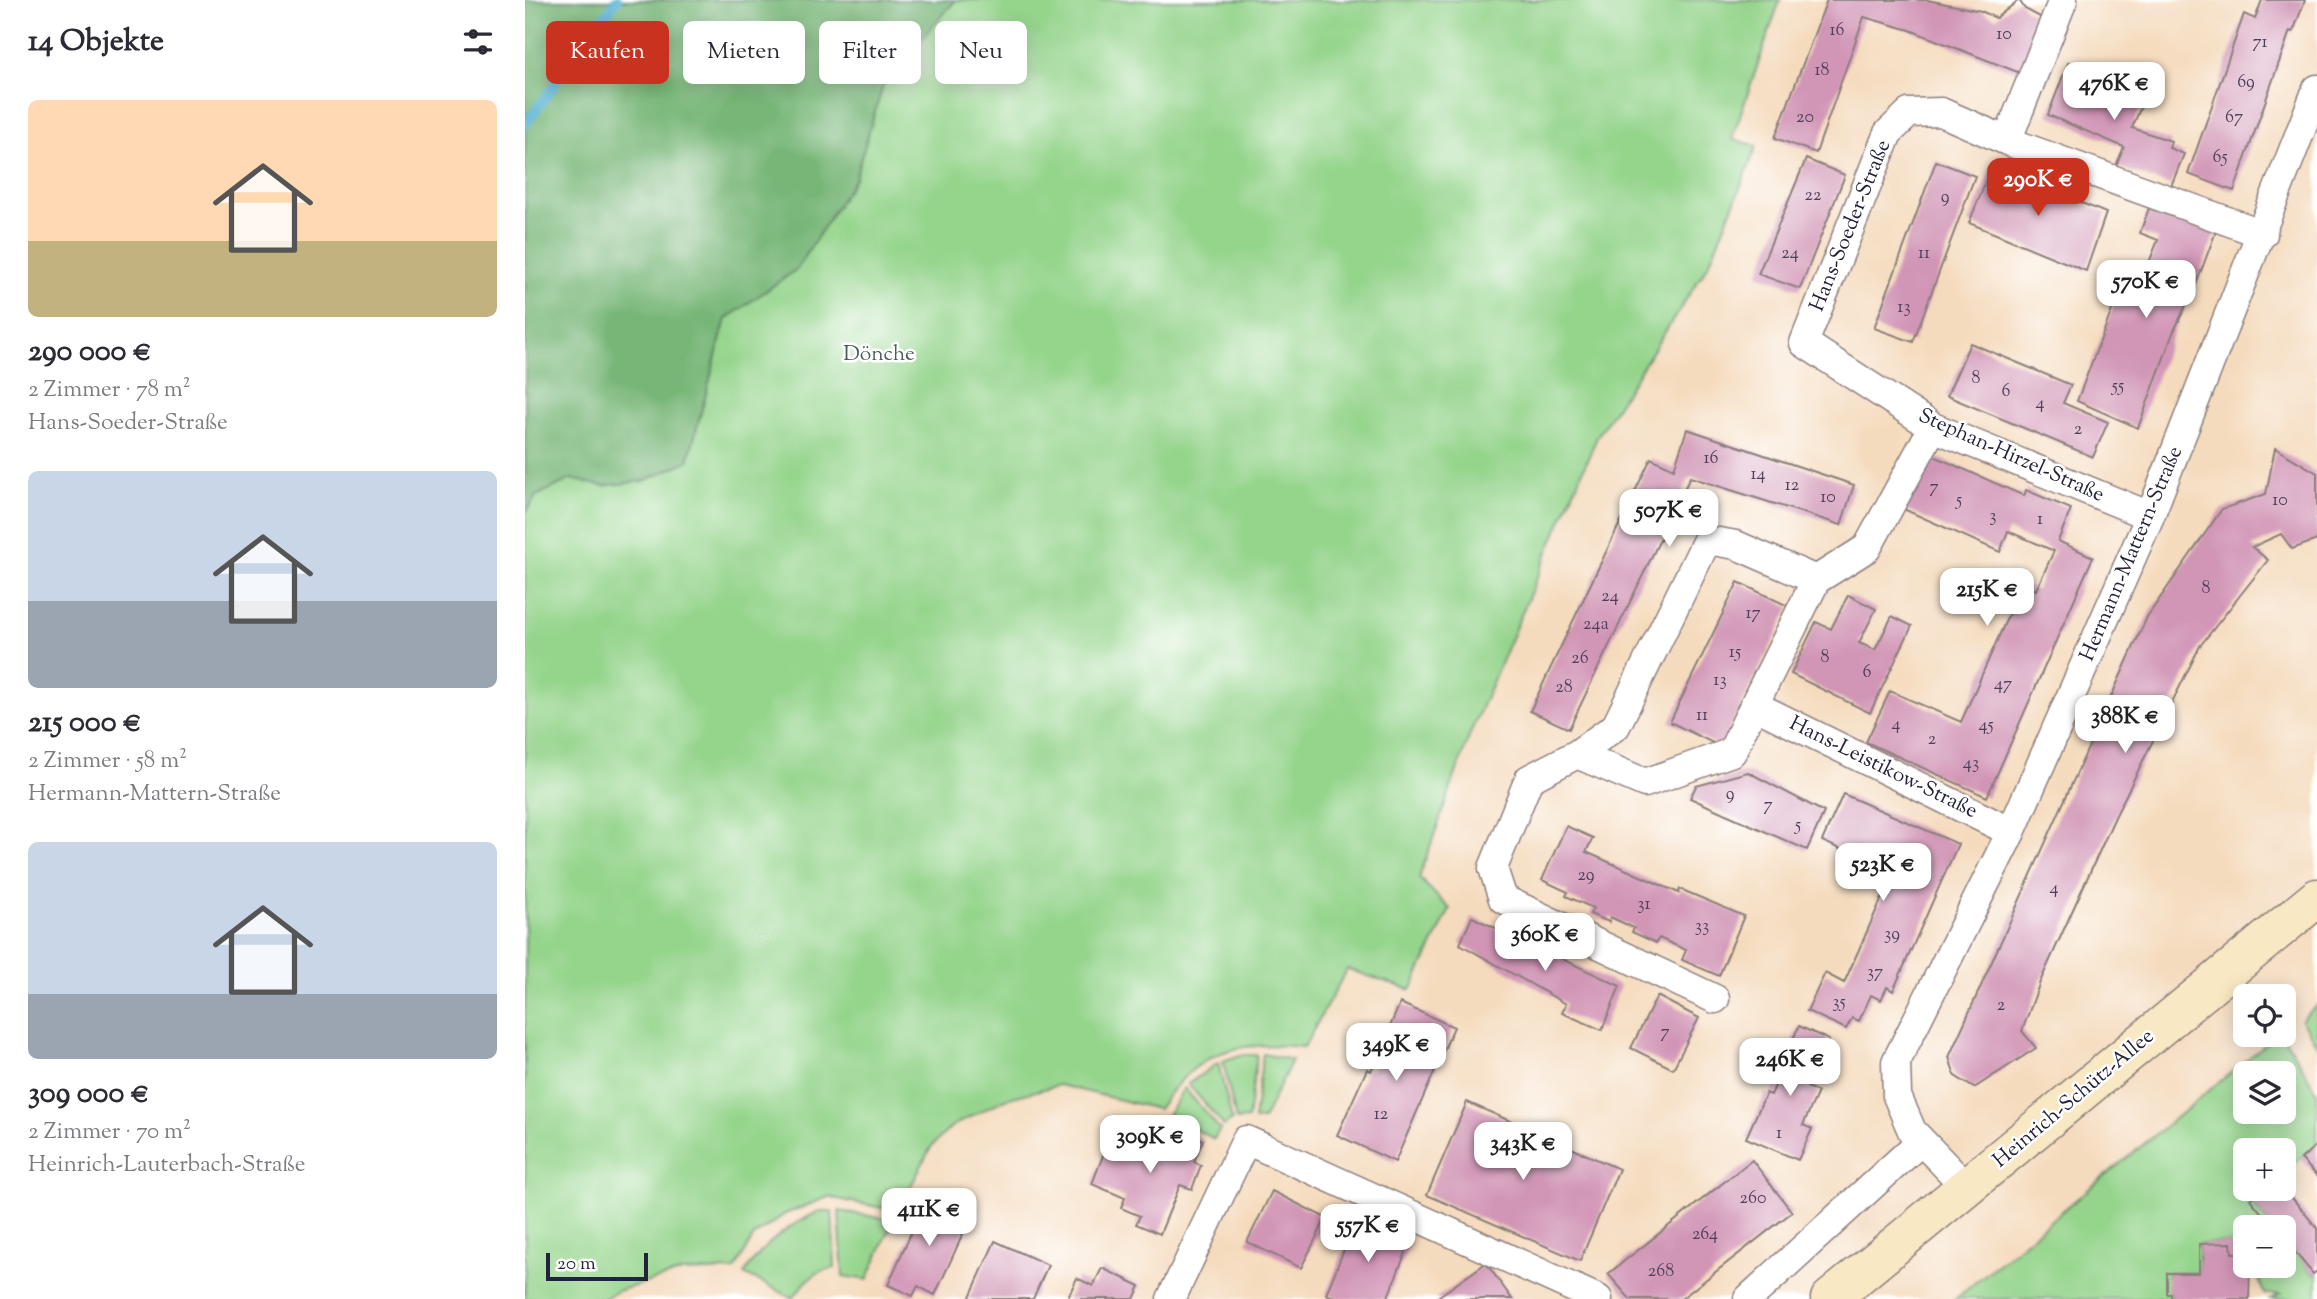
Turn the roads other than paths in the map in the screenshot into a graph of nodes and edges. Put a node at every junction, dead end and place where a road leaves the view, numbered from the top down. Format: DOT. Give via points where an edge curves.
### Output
graph roads {
  1 [pos="2063,0"];
  2 [pos="2317,89"];
  3 [pos="2007,141"];
  4 [pos="2263,234"];
  5 [pos="1804,343"];
  6 [pos="1933,427"];
  7 [pos="2150,516"];
  8 [pos="1816,580"];
  9 [pos="1754,705"];
  10 [pos="1577,754"];
  11 [pos="2011,832"];
  12 [pos="2317,898"];
  13 [pos="1715,999"];
  14 [pos="1921,1142"];
  15 [pos="1967,1188"];
  16 [pos="1171,1299"];
  17 [pos="1598,1299"];
  18 [pos="1748,1299"];
  19 [pos="1831,1299"];
  1 -- 3 [label="street"];
  2 -- 4 [label="street, Hermann-Mattern-Straße"];
  3 -- 4 [label="street, Hans-Soeder-Straße"];
  3 -- 5 [label="street, Hans-Soeder-Straße" via="1941,112 1909,113 1888,133"];
  4 -- 7 [label="street, Hermann-Mattern-Straße"];
  5 -- 6 [label="street, Stephan-Hirzel-Straße"];
  6 -- 7 [label="street, Stephan-Hirzel-Straße"];
  6 -- 8 [label="street" via="1867,548"];
  7 -- 11 [label="street, Hermann-Mattern-Straße"];
  8 -- 9 [label="street"];
  8 -- 10 [label="street" via="1736,545 1707,540 1616,726"];
  9 -- 10 [label="street" via="1732,752 1645,783"];
  9 -- 11 [label="street, Hans-Leistikow-Straße"];
  10 -- 13 [label="street" via="1529,779 1493,868 1503,899"];
  11 -- 14 [label="street, Hermann-Mattern-Straße" via="1896,1062 1897,1096"];
  12 -- 15 [label="main road, Heinrich-Schütz-Allee"];
  14 -- 15 [label="street, Hermann-Mattern-Straße"];
  14 -- 18 [label="street"];
  15 -- 19 [label="main road, Heinrich-Schütz-Allee"];
  16 -- 17 [label="street" via="1246,1140"];
}
